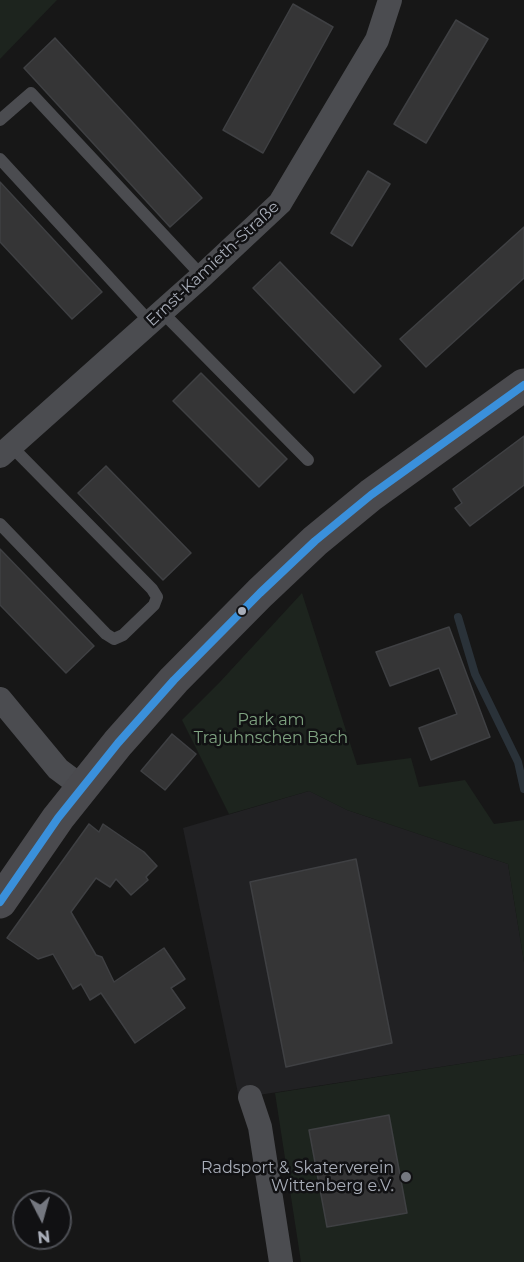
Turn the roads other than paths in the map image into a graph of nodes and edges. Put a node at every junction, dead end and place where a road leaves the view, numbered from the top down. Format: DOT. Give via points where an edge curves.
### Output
graph roads {
  1 [pos="390,0"];
  2 [pos="0,120"];
  3 [pos="0,159"];
  4 [pos="202,276"];
  5 [pos="156,317"];
  6 [pos="524,385"];
  7 [pos="6,451"];
  8 [pos="308,460"];
  9 [pos="0,524"];
  10 [pos="0,699"];
  11 [pos="82,787"];
  12 [pos="0,902"];
  13 [pos="250,1097"];
  14 [pos="281,1262"];
  1 -- 4 [label="street, Ernst-Kamieth-Straße" via="377,40 280,203"];
  2 -- 4 [label="lane" via="31,93"];
  3 -- 5 [label="lane"];
  4 -- 5 [label="street, Ernst-Kamieth-Straße"];
  5 -- 7 [label="street, Ernst-Kamieth-Straße"];
  5 -- 8 [label="lane"];
  6 -- 11 [label="street" via="395,476 302,553 181,674"];
  7 -- 9 [label="lane" via="152,589 157,597 154,605 114,639"];
  10 -- 11 [label="street" via="58,769"];
  11 -- 12 [label="street"];
  13 -- 14 [label="street" via="260,1127"];
}
